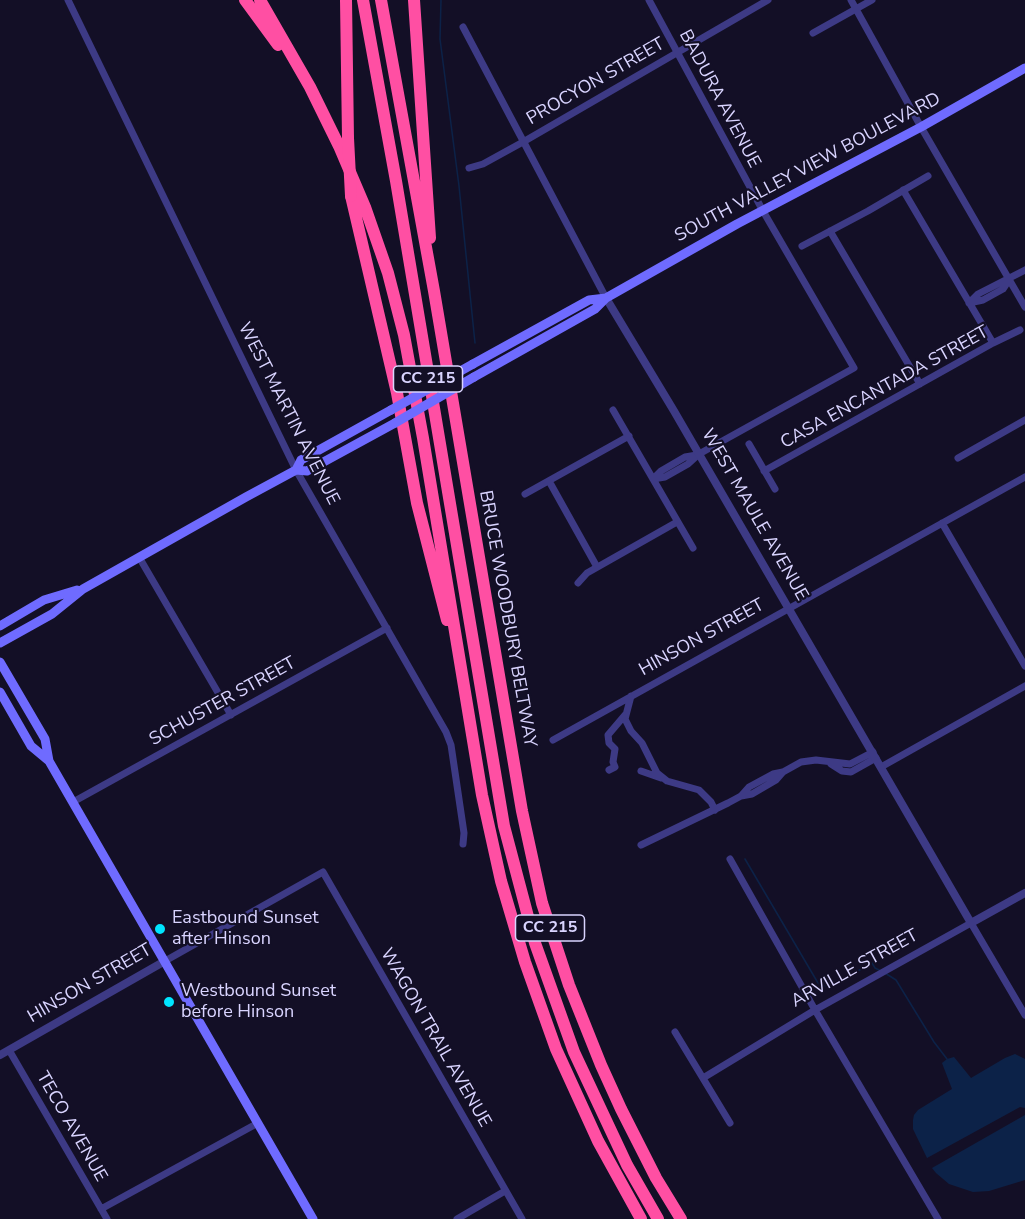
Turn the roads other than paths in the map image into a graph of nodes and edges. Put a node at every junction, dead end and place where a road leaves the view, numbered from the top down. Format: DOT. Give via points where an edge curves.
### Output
graph roads {
  1 [pos="68,0"];
  2 [pos="244,0"];
  3 [pos="260,0"];
  4 [pos="346,0"];
  5 [pos="363,0"];
  6 [pos="381,0"];
  7 [pos="414,0"];
  8 [pos="649,0"];
  9 [pos="768,0"];
  10 [pos="851,0"];
  11 [pos="872,0"];
  12 [pos="856,9"];
  13 [pos="463,27"];
  14 [pos="813,33"];
  15 [pos="677,52"];
  16 [pos="1025,68"];
  17 [pos="921,127"];
  18 [pos="344,142"];
  19 [pos="523,142"];
  20 [pos="469,168"];
  21 [pos="928,176"];
  22 [pos="903,190"];
  23 [pos="763,211"];
  24 [pos="830,231"];
  25 [pos="802,246"];
  26 [pos="1025,270"];
  27 [pos="1009,280"];
  28 [pos="434,291"];
  29 [pos="606,298"];
  30 [pos="969,303"];
  31 [pos="1025,306"];
  32 [pos="1020,330"];
  33 [pos="993,343"];
  34 [pos="920,384"];
  35 [pos="613,410"];
  36 [pos="1025,420"];
  37 [pos="629,436"];
  38 [pos="749,444"];
  39 [pos="699,454"];
  40 [pos="958,458"];
  41 [pos="296,470"];
  42 [pos="764,471"];
  43 [pos="1025,477"];
  44 [pos="653,480"];
  45 [pos="549,481"];
  46 [pos="775,489"];
  47 [pos="525,494"];
  48 [pos="677,522"];
  49 [pos="942,523"];
  50 [pos="693,548"];
  51 [pos="139,557"];
  52 [pos="597,567"];
  53 [pos="578,583"];
  54 [pos="82,589"];
  55 [pos="789,609"];
  56 [pos="0,626"];
  57 [pos="387,628"];
  58 [pos="0,643"];
  59 [pos="0,662"];
  60 [pos="1025,666"];
  61 [pos="1025,686"];
  62 [pos="465,688"];
  63 [pos="0,692"];
  64 [pos="631,696"];
  65 [pos="626,713"];
  66 [pos="231,715"];
  67 [pos="552,740"];
  68 [pos="875,755"];
  69 [pos="49,761"];
  70 [pos="881,767"];
  71 [pos="609,770"];
  72 [pos="641,771"];
  73 [pos="661,778"];
  74 [pos="73,802"];
  75 [pos="715,810"];
  76 [pos="463,844"];
  77 [pos="641,845"];
  78 [pos="730,859"];
  79 [pos="323,872"];
  80 [pos="1025,892"];
  81 [pos="971,923"];
  82 [pos="165,961"];
  83 [pos="815,1010"];
  84 [pos="1025,1015"];
  85 [pos="675,1032"];
  86 [pos="9,1050"];
  87 [pos="0,1055"];
  88 [pos="703,1078"];
  89 [pos="258,1123"];
  90 [pos="730,1123"];
  91 [pos="622,1185"];
  92 [pos="505,1191"];
  93 [pos="101,1209"];
  94 [pos="106,1219"];
  95 [pos="313,1219"];
  96 [pos="457,1219"];
  97 [pos="522,1219"];
  98 [pos="634,1219"];
  99 [pos="641,1219"];
  100 [pos="658,1219"];
  101 [pos="681,1219"];
  102 [pos="938,1219"];
  1 -- 41 [label="street, WEST MARTIN AVENUE"];
  2 -- 18 [label="highway"];
  3 -- 18 [label="highway"];
  4 -- 18 [label="highway"];
  5 -- 100 [label="highway, BRUCE WOODBURY BELTWAY / CC 215" via="504,826 535,943 570,1042 609,1129"];
  6 -- 28 [label="highway, BRUCE WOODBURY BELTWAY / CC 215"];
  7 -- 28 [label="highway"];
  8 -- 15 [label="street, BADURA AVENUE"];
  9 -- 15 [label="street, PROCYON STREET"];
  10 -- 12 [label="street"];
  11 -- 12 [label="street"];
  12 -- 14 [label="street"];
  12 -- 17 [label="street"];
  13 -- 19 [label="street, WEST MAULE AVENUE"];
  15 -- 19 [label="street, PROCYON STREET"];
  15 -- 23 [label="street, BADURA AVENUE"];
  16 -- 17 [label="main road, SOUTH VALLEY VIEW BOULEVARD"];
  17 -- 23 [label="main road, SOUTH VALLEY VIEW BOULEVARD"];
  17 -- 27 [label="street"];
  18 -- 62 [label="highway, bridge" via="351,196 397,393 417,503"];
  18 -- 62 [label="highway, CC 215" via="388,273 404,335"];
  19 -- 20 [label="street, PROCYON STREET"];
  19 -- 29 [label="street, WEST MAULE AVENUE"];
  21 -- 22 [label="street"];
  22 -- 24 [label="street"];
  22 -- 30 [label="street"];
  23 -- 29 [label="main road, SOUTH VALLEY VIEW BOULEVARD"];
  23 -- 39 [label="street, BADURA AVENUE" via="854,368"];
  24 -- 25 [label="street"];
  24 -- 34 [label="street"];
  26 -- 27 [label="street"];
  27 -- 30 [label="street" via="1003,289"];
  27 -- 31 [label="street"];
  28 -- 101 [label="highway, BRUCE WOODBURY BELTWAY / CC 215" via="522,811 542,903 601,1065 651,1168"];
  29 -- 39 [label="street, WEST MAULE AVENUE"];
  29 -- 41 [label="main road, SOUTH VALLEY VIEW BOULEVARD, bridge" via="595,309 395,423 307,471"];
  29 -- 41 [label="main road, SOUTH VALLEY VIEW BOULEVARD, bridge" via="589,300 473,364 301,460"];
  30 -- 33 [label="street"];
  32 -- 33 [label="street, CASA ENCANTADA STREET"];
  33 -- 34 [label="street, CASA ENCANTADA STREET"];
  34 -- 42 [label="street, CASA ENCANTADA STREET"];
  35 -- 37 [label="street"];
  36 -- 40 [label="street"];
  37 -- 44 [label="street"];
  37 -- 45 [label="street"];
  38 -- 42 [label="street"];
  39 -- 44 [label="street" via="665,477"];
  39 -- 55 [label="street, WEST MAULE AVENUE"];
  41 -- 51 [label="main road, SOUTH VALLEY VIEW BOULEVARD"];
  41 -- 57 [label="street, WEST MARTIN AVENUE"];
  42 -- 46 [label="street"];
  43 -- 49 [label="street, HINSON STREET"];
  44 -- 48 [label="street"];
  45 -- 47 [label="street"];
  45 -- 52 [label="street"];
  48 -- 50 [label="street"];
  48 -- 52 [label="street"];
  49 -- 55 [label="street, HINSON STREET"];
  49 -- 60 [label="street"];
  51 -- 54 [label="main road, SOUTH VALLEY VIEW BOULEVARD"];
  51 -- 66 [label="street"];
  52 -- 53 [label="street"];
  54 -- 56 [label="main road, SOUTH VALLEY VIEW BOULEVARD" via="44,600"];
  54 -- 58 [label="main road, SOUTH VALLEY VIEW BOULEVARD" via="52,614"];
  55 -- 64 [label="street, HINSON STREET"];
  55 -- 68 [label="street, WEST MAULE AVENUE"];
  57 -- 66 [label="street, SCHUSTER STREET"];
  57 -- 76 [label="street, WEST MARTIN AVENUE" via="451,745"];
  59 -- 69 [label="main road" via="45,739"];
  61 -- 70 [label="street"];
  62 -- 91 [label="highway, CC 215" via="491,840 525,962 556,1049"];
  63 -- 69 [label="main road" via="31,746"];
  64 -- 65 [label="street"];
  64 -- 67 [label="street, HINSON STREET"];
  65 -- 71 [label="street" via="608,735 615,749 615,767"];
  65 -- 73 [label="street" via="627,724"];
  66 -- 74 [label="street, SCHUSTER STREET"];
  68 -- 70 [label="street, WEST MAULE AVENUE"];
  68 -- 75 [label="street" via="850,765 805,761 750,795"];
  69 -- 74 [label="main road"];
  70 -- 81 [label="street, WEST MAULE AVENUE"];
  72 -- 73 [label="street"];
  73 -- 75 [label="street" via="699,790"];
  74 -- 82 [label="main road"];
  75 -- 77 [label="street"];
  78 -- 83 [label="street"];
  79 -- 82 [label="street, HINSON STREET"];
  79 -- 92 [label="street, WAGON TRAIL AVENUE"];
  80 -- 81 [label="street, ARVILLE STREET"];
  81 -- 83 [label="street, ARVILLE STREET"];
  81 -- 84 [label="street, WEST MAULE AVENUE"];
  82 -- 86 [label="street, HINSON STREET"];
  82 -- 89 [label="main road"];
  83 -- 88 [label="street, ARVILLE STREET"];
  83 -- 102 [label="street"];
  85 -- 88 [label="street"];
  86 -- 87 [label="street, HINSON STREET"];
  86 -- 93 [label="street, TECO AVENUE"];
  88 -- 90 [label="street"];
  89 -- 93 [label="street"];
  89 -- 95 [label="main road"];
  91 -- 98 [label="highway"];
  91 -- 99 [label="highway, CC 215"];
  92 -- 96 [label="street"];
  92 -- 97 [label="street, WAGON TRAIL AVENUE"];
  93 -- 94 [label="street, TECO AVENUE"];
}
